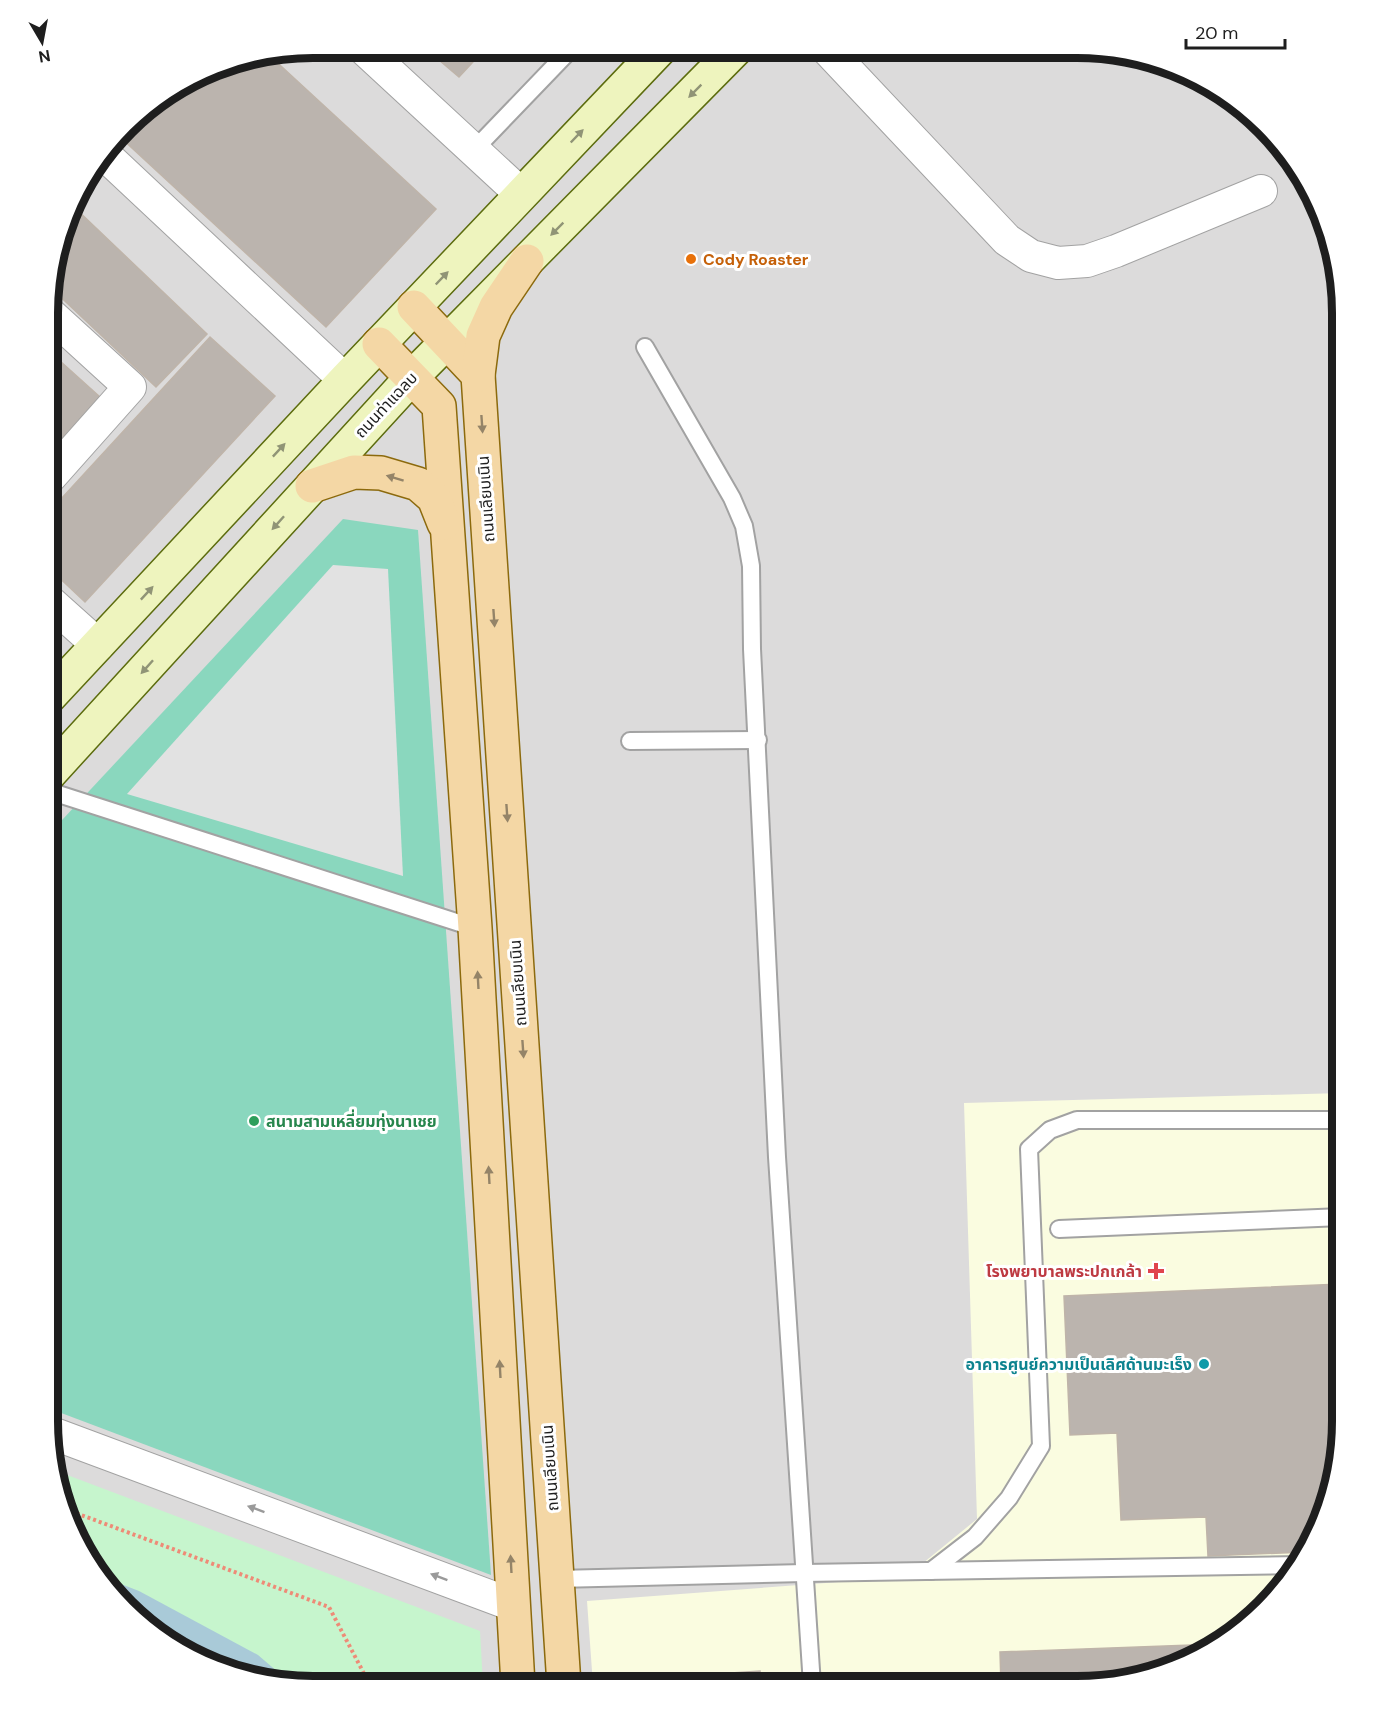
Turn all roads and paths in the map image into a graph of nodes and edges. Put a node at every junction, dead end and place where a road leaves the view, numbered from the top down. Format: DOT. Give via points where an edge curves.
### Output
graph roads {
  1 [pos="374,58"];
  2 [pos="562,58"];
  3 [pos="651,58"];
  4 [pos="727,58"];
  5 [pos="835,58"];
  6 [pos="473,151"];
  7 [pos="110,160"];
  8 [pos="1261,191"];
  9 [pos="521,194"];
  10 [pos="526,261"];
  11 [pos="414,307"];
  12 [pos="58,321"];
  13 [pos="447,341"];
  14 [pos="379,344"];
  15 [pos="645,346"];
  16 [pos="478,375"];
  17 [pos="411,377"];
  18 [pos="345,380"];
  19 [pos="58,468"];
  20 [pos="312,486"];
  21 [pos="447,530"];
  22 [pos="58,609"];
  23 [pos="98,645"];
  24 [pos="58,688"];
  25 [pos="758,740"];
  26 [pos="630,741"];
  27 [pos="58,764"];
  28 [pos="58,794"];
  29 [pos="476,928"];
  30 [pos="1332,1120"];
  31 [pos="1332,1217"];
  32 [pos="1059,1229"];
  33 [pos="59,1436"];
  34 [pos="76,1513"];
  35 [pos="1287,1565"];
  36 [pos="931,1571"];
  37 [pos="804,1573"];
  38 [pos="557,1579"];
  39 [pos="513,1605"];
  40 [pos="365,1676"];
  41 [pos="517,1676"];
  42 [pos="563,1676"];
  43 [pos="811,1676"];
  1 -- 6 [label="street"];
  2 -- 6 [label="lane"];
  9 -- 3 [label="main road, one-way"];
  4 -- 10 [label="main road, ถนนท่าแฉลบ, one-way"];
  5 -- 8 [label="street" via="1007,240 1031,256 1058,263 1087,261"];
  6 -- 9 [label="street"];
  7 -- 18 [label="street"];
  11 -- 9 [label="main road, one-way"];
  10 -- 13 [label="main road, ถนนท่าแฉลบ"];
  10 -- 16 [label="main road, ถนนเลียบเนิน" via="496,307 483,336"];
  11 -- 13 [label="main road"];
  11 -- 14 [label="main road"];
  12 -- 19 [label="street" via="130,387"];
  13 -- 16 [label="main road"];
  13 -- 17 [label="main road, ถนนท่าแฉลบ"];
  14 -- 17 [label="main road"];
  14 -- 18 [label="main road"];
  15 -- 25 [label="lane" via="744,526 751,566"];
  16 -- 38 [label="main road, ถนนเลียบเนิน, one-way"];
  17 -- 20 [label="main road, ถนนท่าแฉลบ"];
  17 -- 21 [label="main road" via="439,406"];
  23 -- 18 [label="main road, one-way"];
  21 -- 20 [label="main road, one-way" via="434,498 418,484 381,473 354,472"];
  20 -- 27 [label="main road, ถนนท่าแฉลบ, one-way"];
  21 -- 29 [label="main road"];
  22 -- 23 [label="street"];
  23 -- 24 [label="main road"];
  25 -- 26 [label="lane"];
  25 -- 37 [label="lane" via="777,1157"];
  28 -- 29 [label="lane"];
  39 -- 29 [label="main road, one-way"];
  30 -- 36 [label="lane" via="1077,1120 1050,1130 1029,1149 1041,1446 1010,1498 975,1537"];
  31 -- 32 [label="lane"];
  39 -- 33 [label="street, one-way"];
  34 -- 40 [label="path" via="329,1607"];
  35 -- 36 [label="lane"];
  36 -- 37 [label="lane"];
  37 -- 38 [label="lane"];
  37 -- 43 [label="lane"];
  38 -- 42 [label="main road, ถนนเลียบเนิน"];
  39 -- 41 [label="main road"];
}
